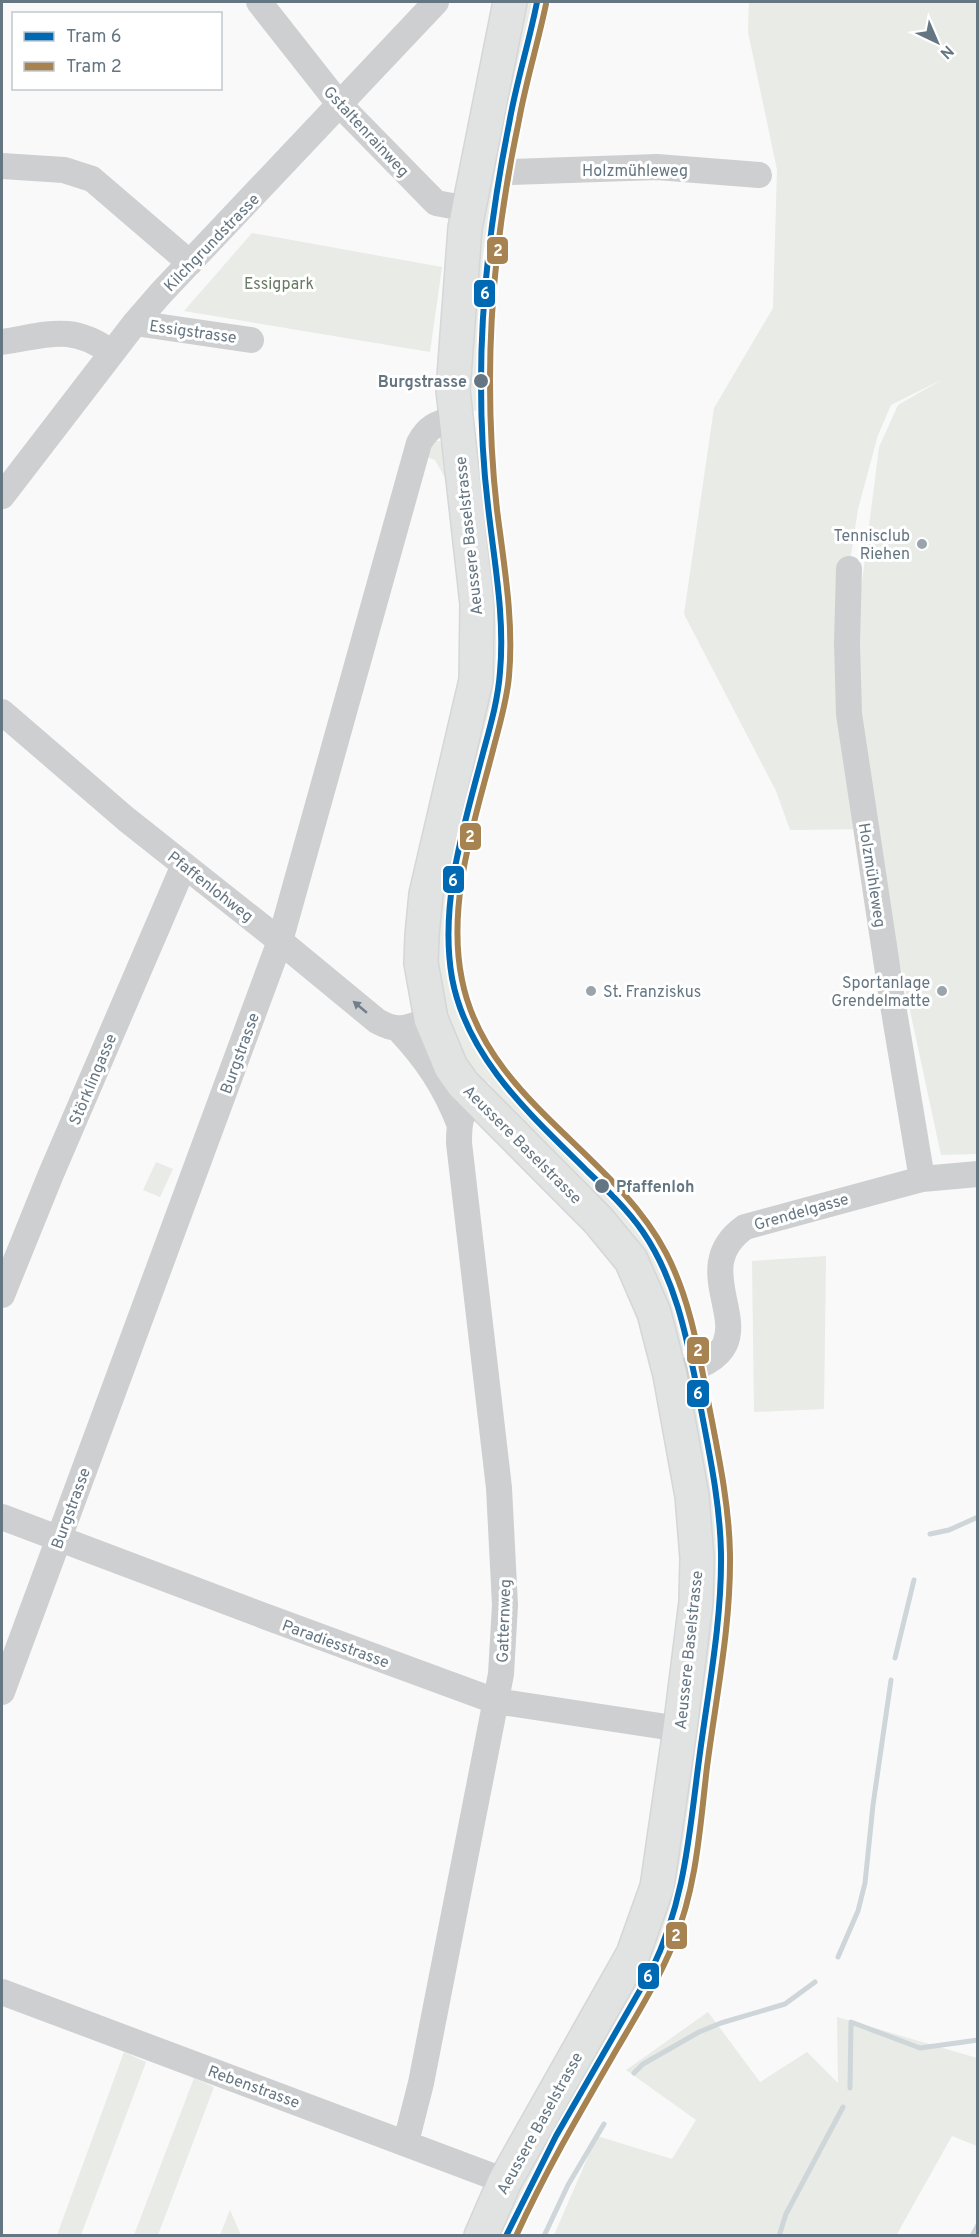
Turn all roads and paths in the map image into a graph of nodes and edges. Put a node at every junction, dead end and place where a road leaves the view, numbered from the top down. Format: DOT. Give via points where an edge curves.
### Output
graph roads {
  1 [pos="259,2"];
  2 [pos="436,2"];
  3 [pos="510,2"];
  4 [pos="340,105"];
  5 [pos="2,166"];
  6 [pos="511,172"];
  7 [pos="759,175"];
  8 [pos="468,209"];
  9 [pos="190,263"];
  10 [pos="135,323"];
  11 [pos="251,340"];
  12 [pos="2,342"];
  13 [pos="112,353"];
  14 [pos="454,419"];
  15 [pos="2,496"];
  16 [pos="849,568"];
  17 [pos="2,712"];
  18 [pos="184,865"];
  19 [pos="280,941"];
  20 [pos="431,1019"];
  21 [pos="399,1030"];
  22 [pos="467,1110"];
  23 [pos="978,1174"];
  24 [pos="922,1179"];
  25 [pos="2,1295"];
  26 [pos="670,1375"];
  27 [pos="2,1516"];
  28 [pos="59,1537"];
  29 [pos="2,1692"];
  30 [pos="495,1701"];
  31 [pos="680,1729"];
  32 [pos="2,1992"];
  33 [pos="406,2142"];
  34 [pos="505,2181"];
  35 [pos="481,2235"];
  1 -- 4 [label="street, Gstaltenrainweg"];
  2 -- 4 [label="street, Kilchgrundstrasse"];
  3 -- 8 [label="main road, Aeussere Baselstrasse"];
  4 -- 8 [label="street, Gstaltenrainweg" via="436,203"];
  4 -- 9 [label="street, Kilchgrundstrasse"];
  5 -- 9 [label="street" via="64,170 92,179"];
  6 -- 7 [label="street, Holzmühleweg" via="657,167"];
  8 -- 14 [label="main road, Aeussere Baselstrasse"];
  9 -- 10 [label="street, Kilchgrundstrasse"];
  10 -- 11 [label="street, Essigstrasse"];
  10 -- 13 [label="street, Kilchgrundstrasse"];
  12 -- 13 [label="street" via="67,333 95,340"];
  13 -- 15 [label="street, Kilchgrundstrasse"];
  14 -- 19 [label="street, Burgstrasse" via="433,426 419,443"];
  14 -- 20 [label="main road, Aeussere Baselstrasse" via="477,604 477,660 469,715 426,894 421,963"];
  16 -- 24 [label="street, Holzmühleweg" via="849,714"];
  17 -- 18 [label="street, Pfaffenlohweg"];
  18 -- 19 [label="street, Pfaffenlohweg"];
  18 -- 25 [label="street, Störklingasse"];
  21 -- 19 [label="street, Pfaffenlohweg, one-way" via="377,1021"];
  19 -- 28 [label="street, Burgstrasse"];
  20 -- 21 [label="street"];
  20 -- 22 [label="main road, Aeussere Baselstrasse"];
  21 -- 22 [label="street" via="425,1058 450,1101"];
  22 -- 26 [label="main road, Aeussere Baselstrasse" via="598,1220 631,1260 654,1313"];
  22 -- 30 [label="street, Gatternweg" via="459,1143 499,1488 505,1605 501,1674"];
  23 -- 24 [label="street, Grendelgasse"];
  24 -- 26 [label="street, Grendelgasse" via="745,1227 733,1235 724,1246 720,1263 728,1322 726,1343 709,1362"];
  26 -- 31 [label="main road, Aeussere Baselstrasse" via="692,1496 697,1558 696,1602"];
  27 -- 28 [label="street, Paradiesstrasse"];
  28 -- 29 [label="street, Burgstrasse"];
  28 -- 30 [label="street, Paradiesstrasse"];
  30 -- 31 [label="street, Paradiesstrasse"];
  30 -- 33 [label="street, Gatternweg" via="422,2083"];
  31 -- 34 [label="main road, Aeussere Baselstrasse" via="657,1887 633,1954"];
  32 -- 33 [label="street, Rebenstrasse"];
  33 -- 34 [label="street, Rebenstrasse"];
  34 -- 35 [label="main road, Aeussere Baselstrasse"];
}
